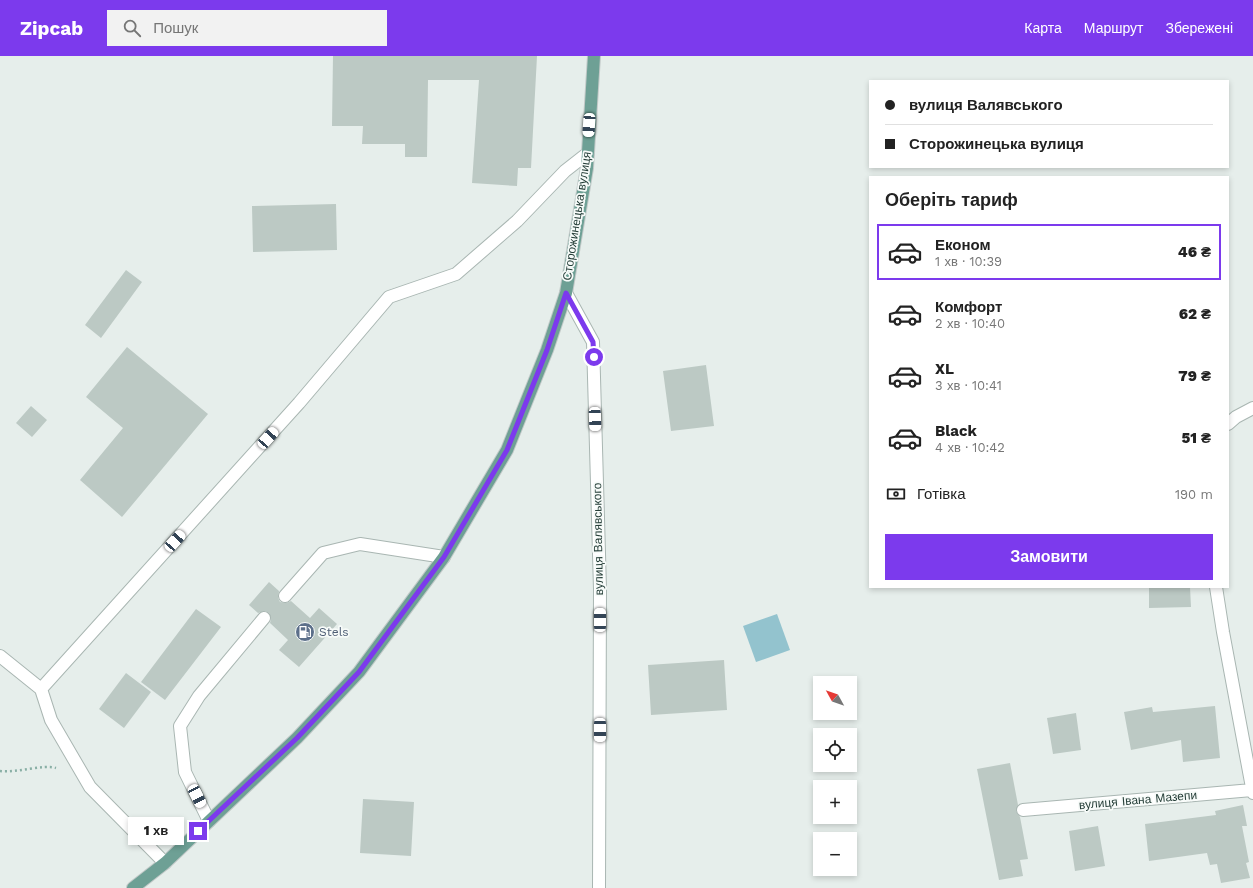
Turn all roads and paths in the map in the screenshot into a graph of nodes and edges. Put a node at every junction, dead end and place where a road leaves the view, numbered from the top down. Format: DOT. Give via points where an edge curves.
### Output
graph roads {
  1 [pos="594,56"];
  2 [pos="588,152"];
  3 [pos="566,293"];
  4 [pos="1253,408"];
  5 [pos="1229,423"];
  6 [pos="444,557"];
  7 [pos="1216,588"];
  8 [pos="285,596"];
  9 [pos="264,618"];
  10 [pos="0,656"];
  11 [pos="41,690"];
  12 [pos="57,769"];
  13 [pos="0,770"];
  14 [pos="1253,792"];
  15 [pos="1023,810"];
  16 [pos="209,821"];
  17 [pos="165,863"];
  18 [pos="134,888"];
  19 [pos="599,888"];
  1 -- 2 [label="main road, Сторожинецька вулиця"];
  2 -- 3 [label="main road, Сторожинецька вулиця"];
  2 -- 11 [label="street" via="565,171 517,221 456,274 389,297 299,403"];
  3 -- 6 [label="main road, Сторожинецька вулиця" via="547,350 507,450"];
  3 -- 19 [label="street, вулиця Валявського" via="593,342 600,589"];
  4 -- 5 [label="street"];
  6 -- 8 [label="street" via="360,544 323,553"];
  6 -- 16 [label="main road, Сторожинецька вулиця" via="359,672 297,738"];
  7 -- 14 [label="street"];
  9 -- 16 [label="street" via="199,696 180,726 185,772"];
  10 -- 11 [label="street"];
  11 -- 17 [label="street" via="51,720 90,786"];
  12 -- 13 [label="path" via="52,767 23,771"];
  14 -- 15 [label="street, вулиця Івана Мазепи"];
  16 -- 17 [label="main road, Сторожинецька вулиця"];
  17 -- 18 [label="main road, Сторожинецька вулиця"];
}
